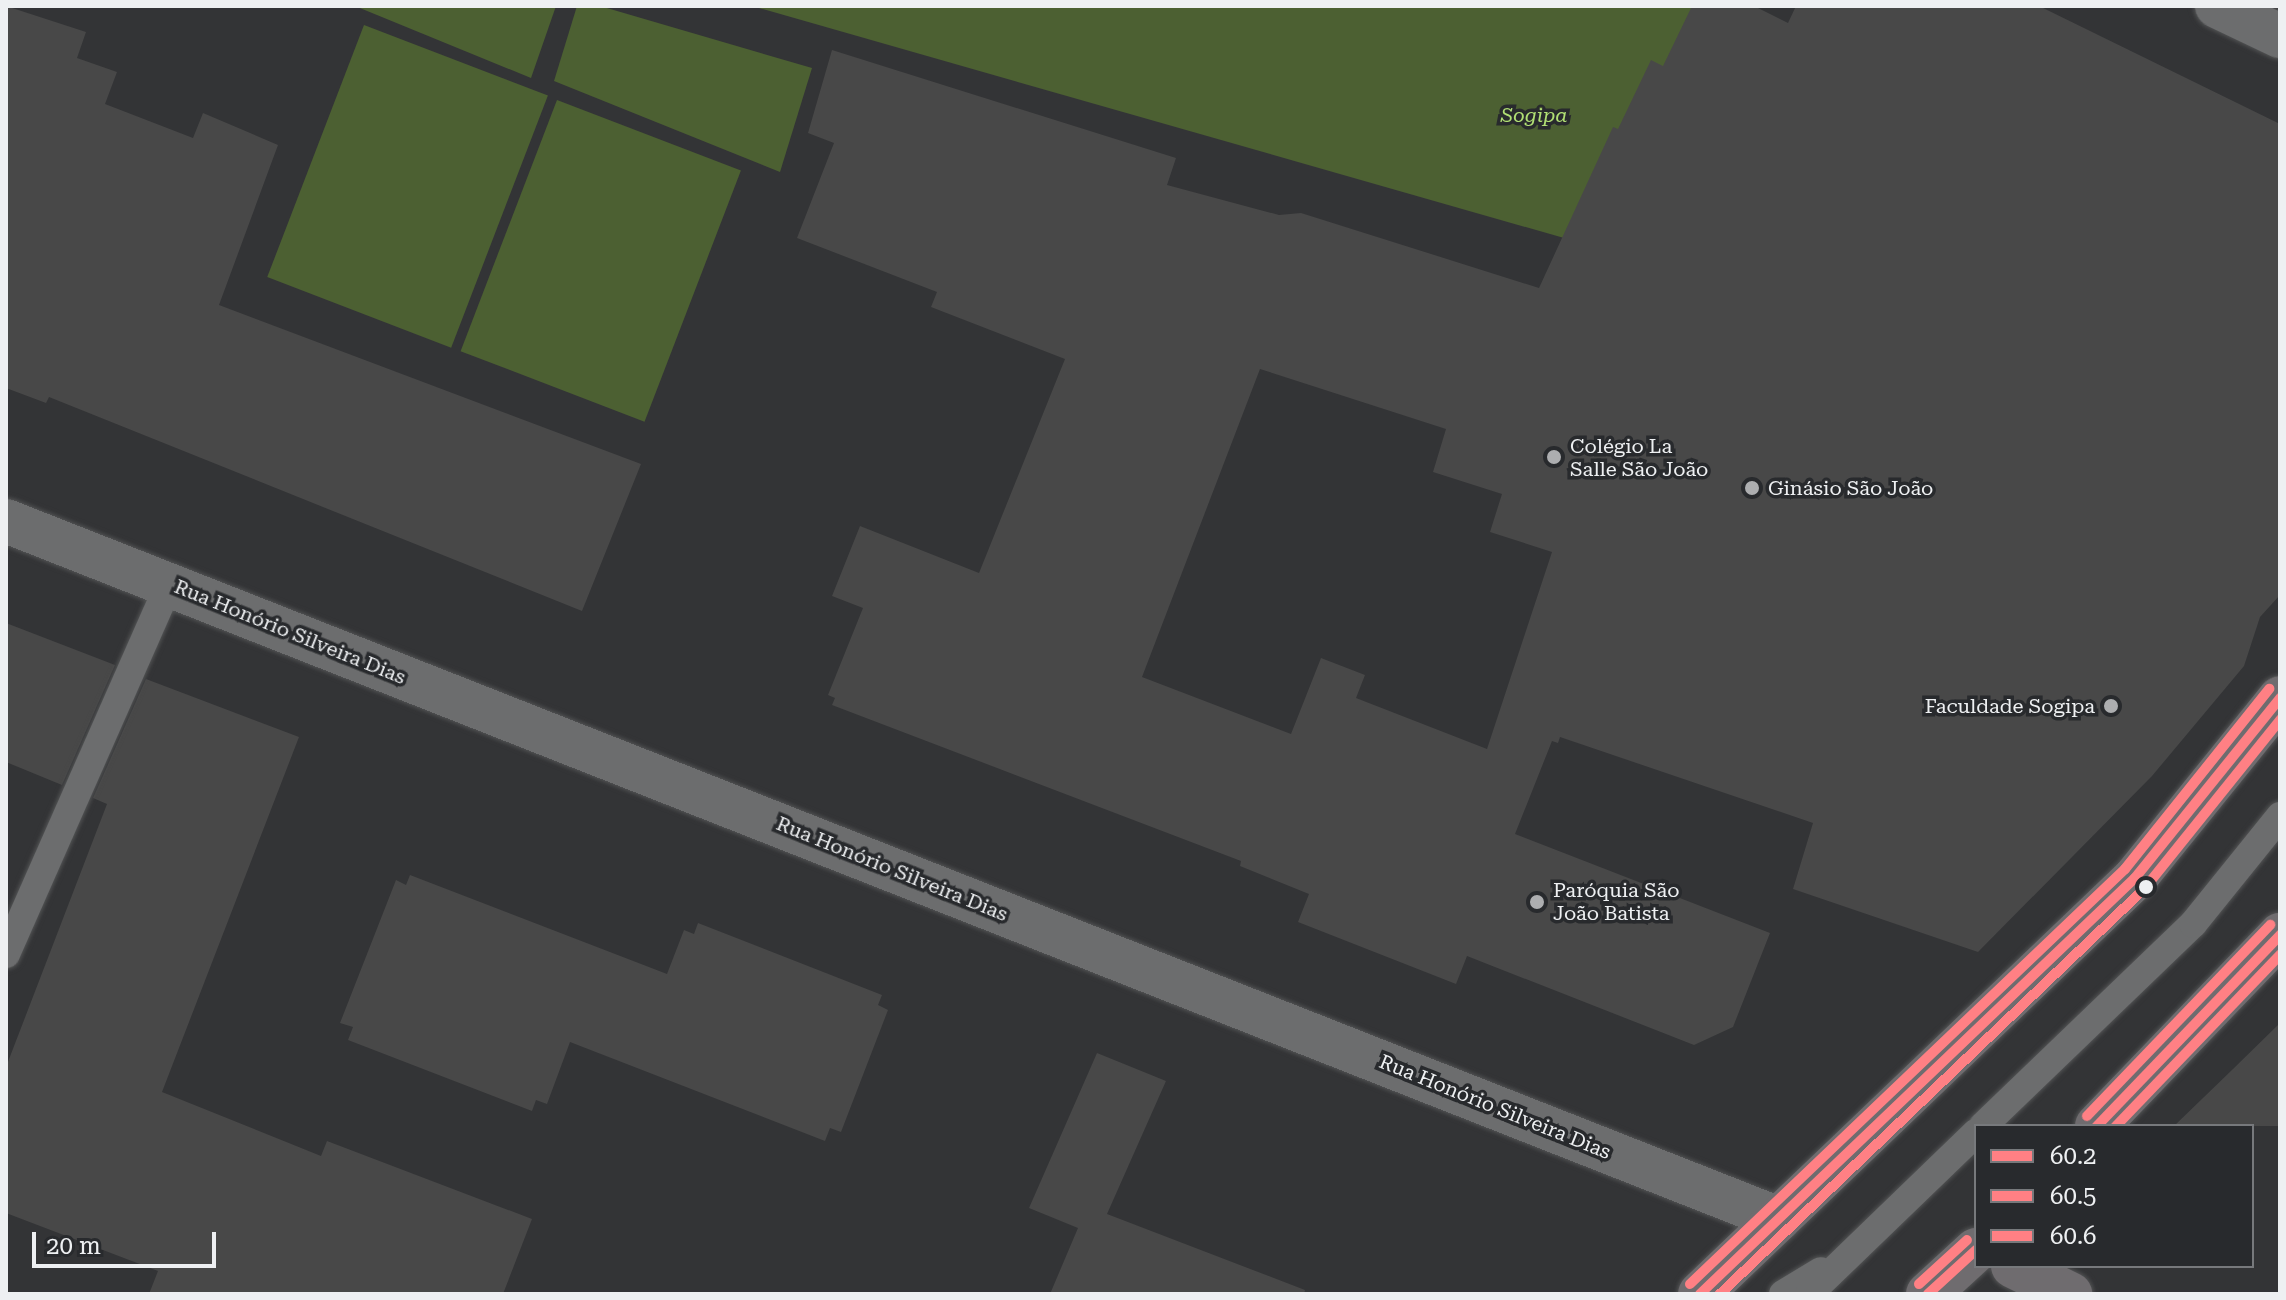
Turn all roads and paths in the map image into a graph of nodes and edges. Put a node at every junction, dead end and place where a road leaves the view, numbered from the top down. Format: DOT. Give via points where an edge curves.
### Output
graph roads {
  1 [pos="2217,6"];
  2 [pos="2280,36"];
  3 [pos="6,521"];
  4 [pos="169,584"];
  5 [pos="2280,698"];
  6 [pos="2280,816"];
  7 [pos="2280,935"];
  8 [pos="6,954"];
  9 [pos="1985,1124"];
  10 [pos="2099,1124"];
  11 [pos="1974,1135"];
  12 [pos="1779,1219"];
  13 [pos="1852,1252"];
  14 [pos="1974,1252"];
  15 [pos="2017,1268"];
  16 [pos="1700,1294"];
  17 [pos="1783,1294"];
  18 [pos="1809,1294"];
  19 [pos="1822,1294"];
  20 [pos="1928,1294"];
  21 [pos="2070,1294"];
  1 -- 2 [label="street"];
  3 -- 4 [label="street, Rua Honório Silveira Dias"];
  4 -- 8 [label="lane"];
  4 -- 12 [label="street, Rua Honório Silveira Dias"];
  5 -- 12 [label="main road" via="2135,878"];
  6 -- 9 [label="lane" via="2193,924"];
  7 -- 10 [label="main road"];
  11 -- 13 [label="lane"];
  12 -- 16 [label="main road"];
  13 -- 17 [label="lane"];
  13 -- 18 [label="lane"];
  13 -- 19 [label="lane"];
  14 -- 20 [label="main road"];
  15 -- 21 [label="main road"];
}
